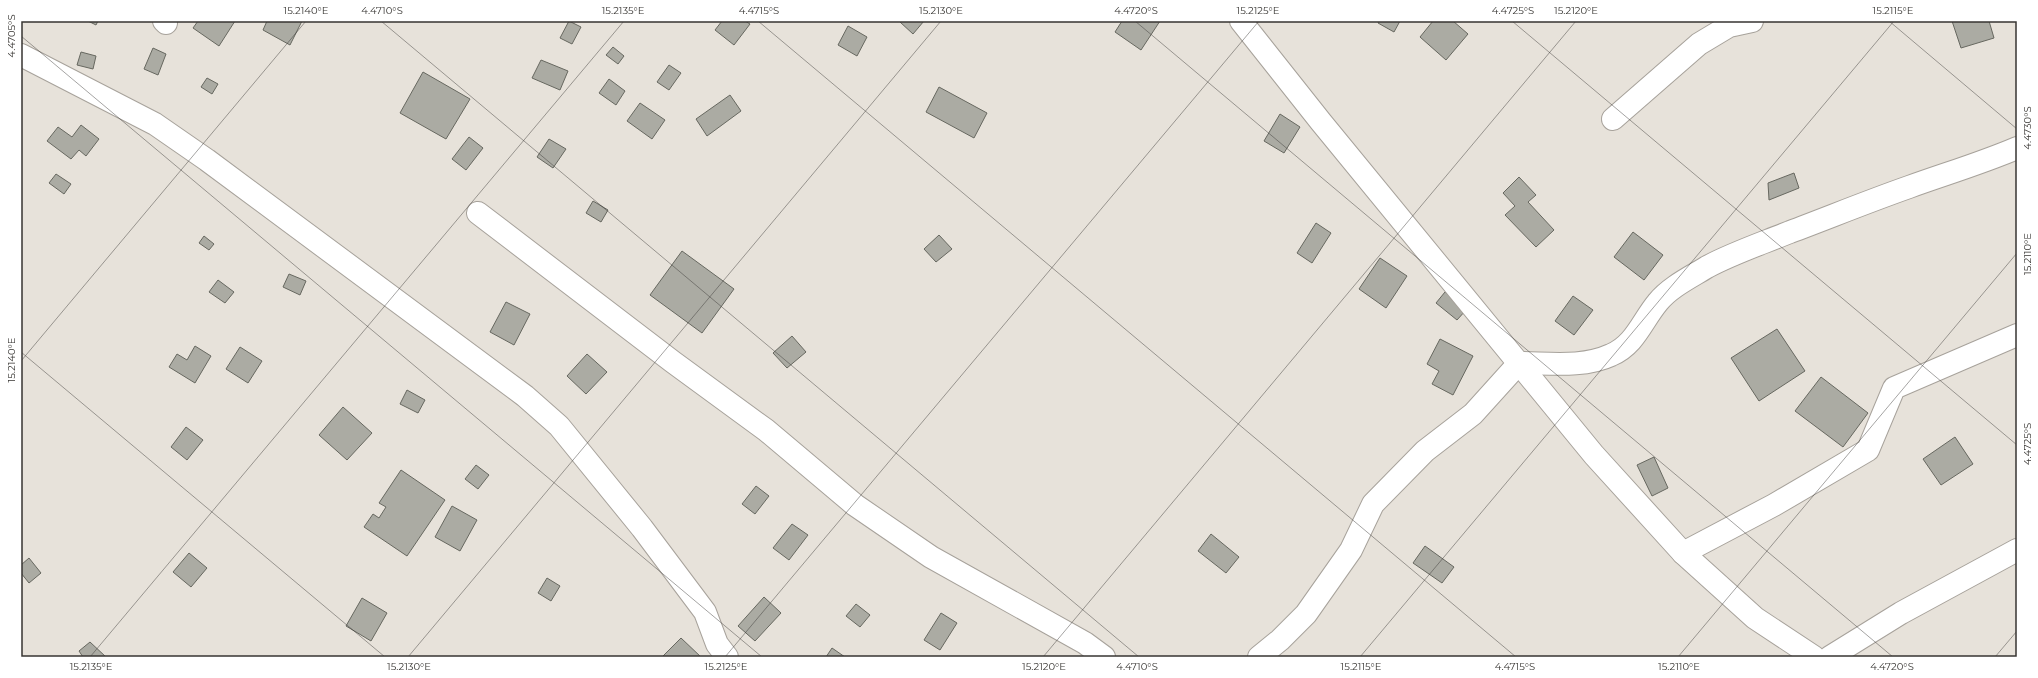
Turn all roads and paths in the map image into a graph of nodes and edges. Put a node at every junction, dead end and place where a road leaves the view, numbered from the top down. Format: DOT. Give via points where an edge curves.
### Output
graph roads {
  1 [pos="1241,21"];
  2 [pos="1752,21"];
  3 [pos="21,55"];
  4 [pos="1612,119"];
  5 [pos="2017,148"];
  6 [pos="478,213"];
  7 [pos="2017,335"];
  8 [pos="1519,363"];
  9 [pos="2017,550"];
  10 [pos="1683,554"];
  11 [pos="727,657"];
  12 [pos="1104,657"];
  13 [pos="1259,657"];
  14 [pos="1814,657"];
  15 [pos="1830,657"];
  1 -- 8 [label="street"];
  2 -- 4 [label="street" via="1729,26 1699,44"];
  3 -- 11 [label="street" via="156,124 525,396 558,426 642,528 705,612 717,644"];
  5 -- 8 [label="street" via="1872,200 1744,250 1708,267 1670,290 1658,301 1640,331 1626,347 1613,355 1598,361"];
  6 -- 12 [label="street" via="766,430 856,505 931,557 1085,643"];
  7 -- 10 [label="street" via="1894,388 1868,450"];
  8 -- 10 [label="street" via="1594,455"];
  8 -- 13 [label="street" via="1473,414 1425,450 1373,504 1351,550 1306,614"];
  9 -- 15 [label="street" via="1901,613"];
  10 -- 14 [label="street" via="1755,618"];
}
